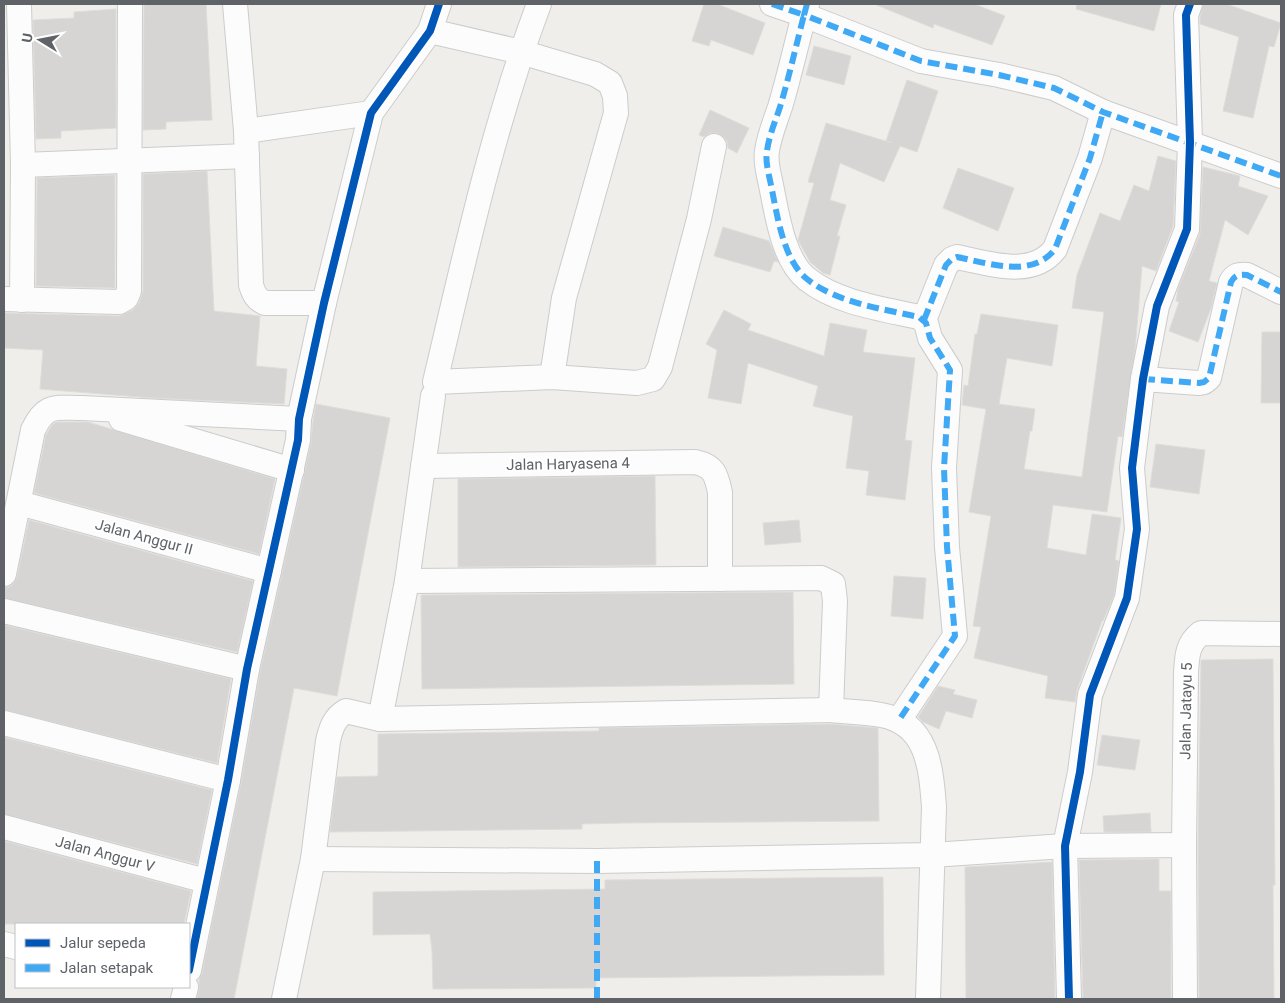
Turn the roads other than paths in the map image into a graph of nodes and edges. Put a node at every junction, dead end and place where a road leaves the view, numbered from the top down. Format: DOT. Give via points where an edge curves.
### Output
graph roads {
  1 [pos="19,4"];
  2 [pos="130,4"];
  3 [pos="235,4"];
  4 [pos="439,4"];
  5 [pos="539,4"];
  6 [pos="772,4"];
  7 [pos="1190,4"];
  8 [pos="806,10"];
  9 [pos="430,31"];
  10 [pos="521,52"];
  11 [pos="1103,112"];
  12 [pos="371,113"];
  13 [pos="246,131"];
  14 [pos="1190,142"];
  15 [pos="714,146"];
  16 [pos="247,156"];
  17 [pos="129,160"];
  18 [pos="23,165"];
  19 [pos="1281,176"];
  20 [pos="1281,292"];
  21 [pos="13,300"];
  22 [pos="324,303"];
  23 [pos="924,320"];
  24 [pos="552,377"];
  25 [pos="1143,379"];
  26 [pos="433,396"];
  27 [pos="82,408"];
  28 [pos="299,419"];
  29 [pos="423,466"];
  30 [pos="292,470"];
  31 [pos="19,503"];
  32 [pos="269,571"];
  33 [pos="4,574"];
  34 [pos="720,579"];
  35 [pos="407,581"];
  36 [pos="4,611"];
  37 [pos="1281,634"];
  38 [pos="247,669"];
  39 [pos="831,710"];
  40 [pos="380,719"];
  41 [pos="899,720"];
  42 [pos="4,723"];
  43 [pos="228,780"];
  44 [pos="4,827"];
  45 [pos="1184,845"];
  46 [pos="1065,846"];
  47 [pos="932,856"];
  48 [pos="313,859"];
  49 [pos="206,881"];
  50 [pos="190,957"];
  51 [pos="284,999"];
  52 [pos="928,999"];
  53 [pos="1069,999"];
  54 [pos="1185,999"];
  1 -- 18 [label="street"];
  2 -- 17 [label="street"];
  3 -- 13 [label="street"];
  4 -- 9 [label="street"];
  5 -- 10 [label="street"];
  6 -- 8 [label="street"];
  7 -- 14 [label="street" via="1186,15"];
  8 -- 11 [label="street" via="921,60 1054,88"];
  8 -- 23 [label="street" via="766,154 778,221 788,250 806,278 842,298"];
  9 -- 10 [label="street"];
  9 -- 12 [label="street"];
  10 -- 24 [label="street" via="596,74 610,83 616,96 614,122 564,298"];
  10 -- 24 [label="street" via="478,204 435,382"];
  11 -- 14 [label="street"];
  11 -- 23 [label="street" via="1090,158 1049,256 1026,267 952,258 946,265"];
  12 -- 13 [label="street"];
  12 -- 22 [label="street"];
  13 -- 16 [label="street"];
  14 -- 19 [label="street"];
  14 -- 25 [label="street" via="1187,229 1157,306"];
  15 -- 24 [label="street" via="660,367 653,379 637,383"];
  16 -- 17 [label="street"];
  16 -- 22 [label="street" via="250,275 254,295 265,303"];
  17 -- 18 [label="street"];
  17 -- 21 [label="street" via="130,292 126,298 119,302"];
  18 -- 21 [label="street"];
  20 -- 25 [label="street" via="1247,275 1235,276 1209,378 1199,383"];
  22 -- 28 [label="street"];
  23 -- 41 [label="street" via="930,338 950,370 944,468 955,636"];
  25 -- 46 [label="street" via="1132,468 1137,529 1127,598 1090,695 1080,772"];
  26 -- 29 [label="street"];
  27 -- 28 [label="street"];
  27 -- 30 [label="street"];
  27 -- 31 [label="street" via="52,408 39,418 33,430"];
  28 -- 30 [label="street"];
  29 -- 34 [label="street, Jalan Haryasena 4" via="695,462 711,468 720,492"];
  29 -- 35 [label="street"];
  30 -- 32 [label="street"];
  31 -- 32 [label="street, Jalan Anggur II"];
  31 -- 33 [label="street"];
  32 -- 38 [label="street"];
  34 -- 35 [label="street"];
  34 -- 39 [label="street" via="821,578 834,584"];
  35 -- 40 [label="street"];
  36 -- 38 [label="street"];
  37 -- 45 [label="street, Jalan Jatayu 5" via="1201,633 1188,649"];
  38 -- 43 [label="street"];
  39 -- 40 [label="street"];
  39 -- 41 [label="street"];
  40 -- 48 [label="street" via="346,711 333,723"];
  41 -- 47 [label="street" via="920,738 927,755 934,807"];
  42 -- 43 [label="street"];
  43 -- 49 [label="street"];
  44 -- 49 [label="street, Jalan Anggur V"];
  45 -- 46 [label="street"];
  45 -- 54 [label="street"];
  46 -- 47 [label="street"];
  46 -- 53 [label="street"];
  47 -- 48 [label="street" via="597,861"];
  47 -- 52 [label="street"];
  48 -- 51 [label="street"];
  49 -- 50 [label="street"];
}
